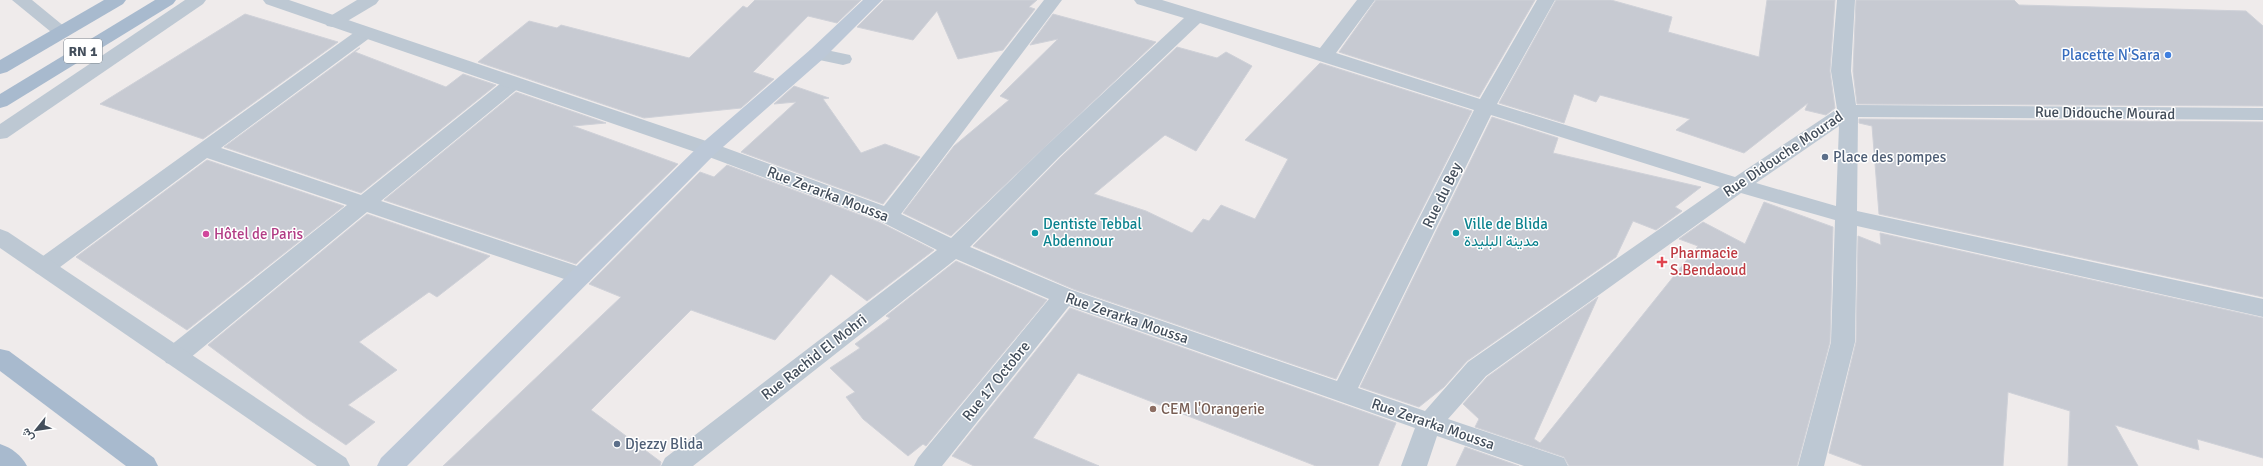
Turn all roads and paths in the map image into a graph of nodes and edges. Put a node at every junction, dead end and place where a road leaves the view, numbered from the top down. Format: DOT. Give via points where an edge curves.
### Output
graph roads {
  1 [pos="21,0"];
  2 [pos="117,0"];
  3 [pos="167,0"];
  4 [pos="197,0"];
  5 [pos="272,0"];
  6 [pos="370,0"];
  7 [pos="873,0"];
  8 [pos="1053,0"];
  9 [pos="1143,0"];
  10 [pos="1366,0"];
  11 [pos="1546,0"];
  12 [pos="1846,0"];
  13 [pos="1197,16"];
  14 [pos="333,22"];
  15 [pos="62,32"];
  16 [pos="365,33"];
  17 [pos="817,54"];
  18 [pos="1325,55"];
  19 [pos="842,59"];
  20 [pos="0,68"];
  21 [pos="513,83"];
  22 [pos="0,102"];
  23 [pos="1485,108"];
  24 [pos="1848,110"];
  25 [pos="2263,114"];
  26 [pos="0,133"];
  27 [pos="708,149"];
  28 [pos="205,150"];
  29 [pos="1736,186"];
  30 [pos="364,203"];
  31 [pos="888,216"];
  32 [pos="1846,216"];
  33 [pos="0,237"];
  34 [pos="954,249"];
  35 [pos="44,267"];
  36 [pos="581,276"];
  37 [pos="1064,296"];
  38 [pos="2263,308"];
  39 [pos="175,356"];
  40 [pos="0,358"];
  41 [pos="1343,393"];
  42 [pos="1429,423"];
  43 [pos="0,455"];
  44 [pos="14,466"];
  45 [pos="145,466"];
  46 [pos="337,466"];
  47 [pos="390,466"];
  48 [pos="674,466"];
  49 [pos="927,466"];
  50 [pos="1414,466"];
  51 [pos="1555,466"];
  52 [pos="1811,466"];
  1 -- 15 [label="street"];
  2 -- 15 [label="main road, RN 1"];
  3 -- 22 [label="main road, RN 1"];
  4 -- 26 [label="street"];
  5 -- 14 [label="street, Rue Zerarka Moussa"];
  6 -- 14 [label="street"];
  7 -- 17 [label="street"];
  8 -- 31 [label="street"];
  9 -- 13 [label="street"];
  10 -- 18 [label="street"];
  11 -- 23 [label="street, Rue du Bey"];
  12 -- 24 [label="street" via="1841,71"];
  13 -- 18 [label="street"];
  13 -- 34 [label="street, Rue Rachid El Mohri" via="1052,152"];
  14 -- 16 [label="street, Rue Zerarka Moussa"];
  15 -- 20 [label="main road, RN 1"];
  16 -- 21 [label="street, Rue Zerarka Moussa"];
  16 -- 28 [label="street"];
  17 -- 19 [label="street"];
  17 -- 27 [label="street"];
  18 -- 23 [label="street"];
  21 -- 27 [label="street, Rue Zerarka Moussa"];
  21 -- 30 [label="street"];
  23 -- 29 [label="street"];
  23 -- 41 [label="street, Rue du Bey"];
  24 -- 25 [label="street, Rue Didouche Mourad"];
  24 -- 29 [label="street, Rue Didouche Mourad"];
  24 -- 32 [label="street"];
  27 -- 31 [label="street, Rue Zerarka Moussa"];
  27 -- 36 [label="street"];
  28 -- 30 [label="street"];
  28 -- 35 [label="street"];
  29 -- 32 [label="street"];
  29 -- 42 [label="street, Rue Didouche Mourad" via="1477,369"];
  30 -- 36 [label="street"];
  30 -- 39 [label="street"];
  31 -- 34 [label="street, Rue Zerarka Moussa"];
  32 -- 38 [label="street"];
  32 -- 52 [label="street" via="1843,342"];
  33 -- 35 [label="street"];
  34 -- 37 [label="street, Rue Zerarka Moussa"];
  34 -- 48 [label="street, Rue Rachid El Mohri"];
  35 -- 39 [label="street"];
  36 -- 47 [label="street"];
  37 -- 41 [label="street, Rue Zerarka Moussa"];
  37 -- 49 [label="street, Rue 17 Octobre"];
  39 -- 46 [label="street"];
  40 -- 45 [label="main road"];
  41 -- 42 [label="street, Rue Zerarka Moussa"];
  42 -- 50 [label="street"];
  42 -- 51 [label="street, Rue Zerarka Moussa"];
  43 -- 44 [label="main road"];
}
